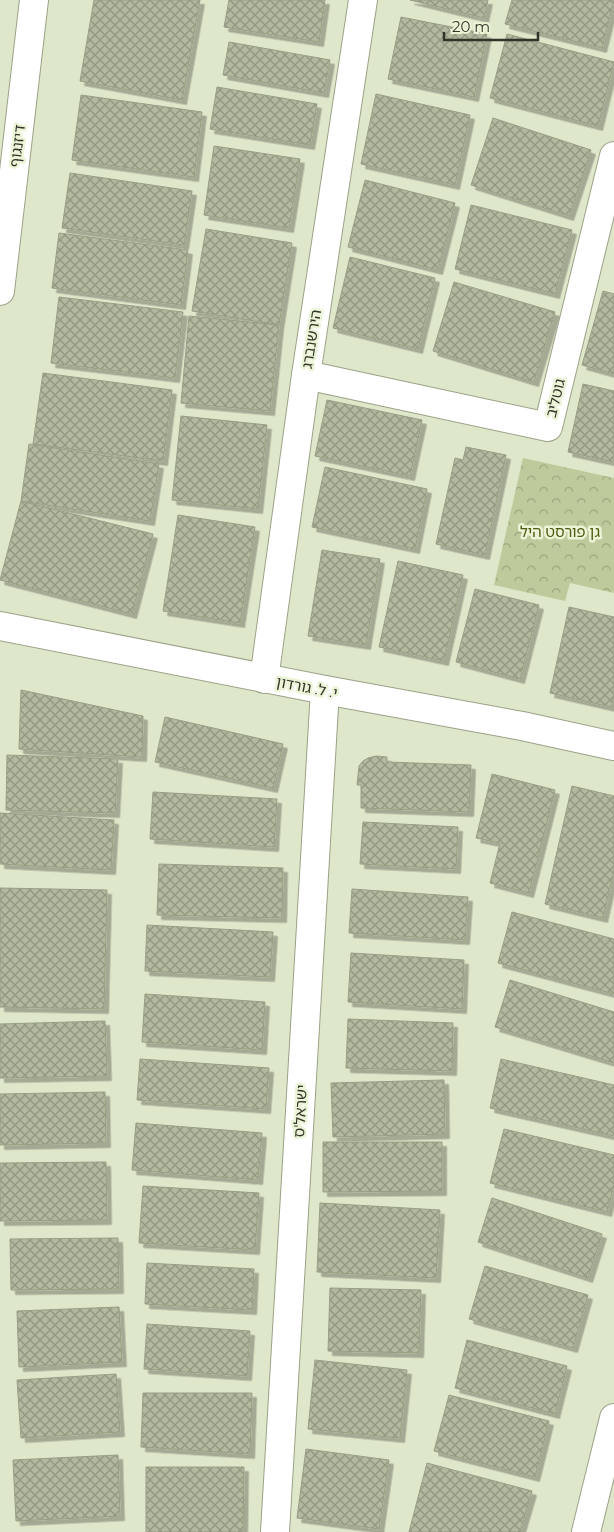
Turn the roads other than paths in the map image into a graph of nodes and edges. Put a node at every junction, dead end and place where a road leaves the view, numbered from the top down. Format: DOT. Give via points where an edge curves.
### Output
graph roads {
  1 [pos="34,0"];
  2 [pos="363,0"];
  3 [pos="614,156"];
  4 [pos="0,291"];
  5 [pos="306,374"];
  6 [pos="0,626"];
  7 [pos="264,678"];
  8 [pos="325,690"];
  9 [pos="614,746"];
  10 [pos="614,1418"];
  11 [pos="275,1532"];
  12 [pos="586,1532"];
  1 -- 4 [label="street, דיזנגוף"];
  2 -- 5 [label="street, הירשנברג"];
  3 -- 5 [label="street, גוטליב" via="548,428"];
  5 -- 7 [label="street, הירשנברג"];
  6 -- 7 [label="street, י. ל. גורדון"];
  7 -- 8 [label="street, י. ל. גורדון"];
  8 -- 9 [label="street, י. ל. גורדון"];
  8 -- 11 [label="street, ישראל'ס"];
  10 -- 12 [label="street"];
}
